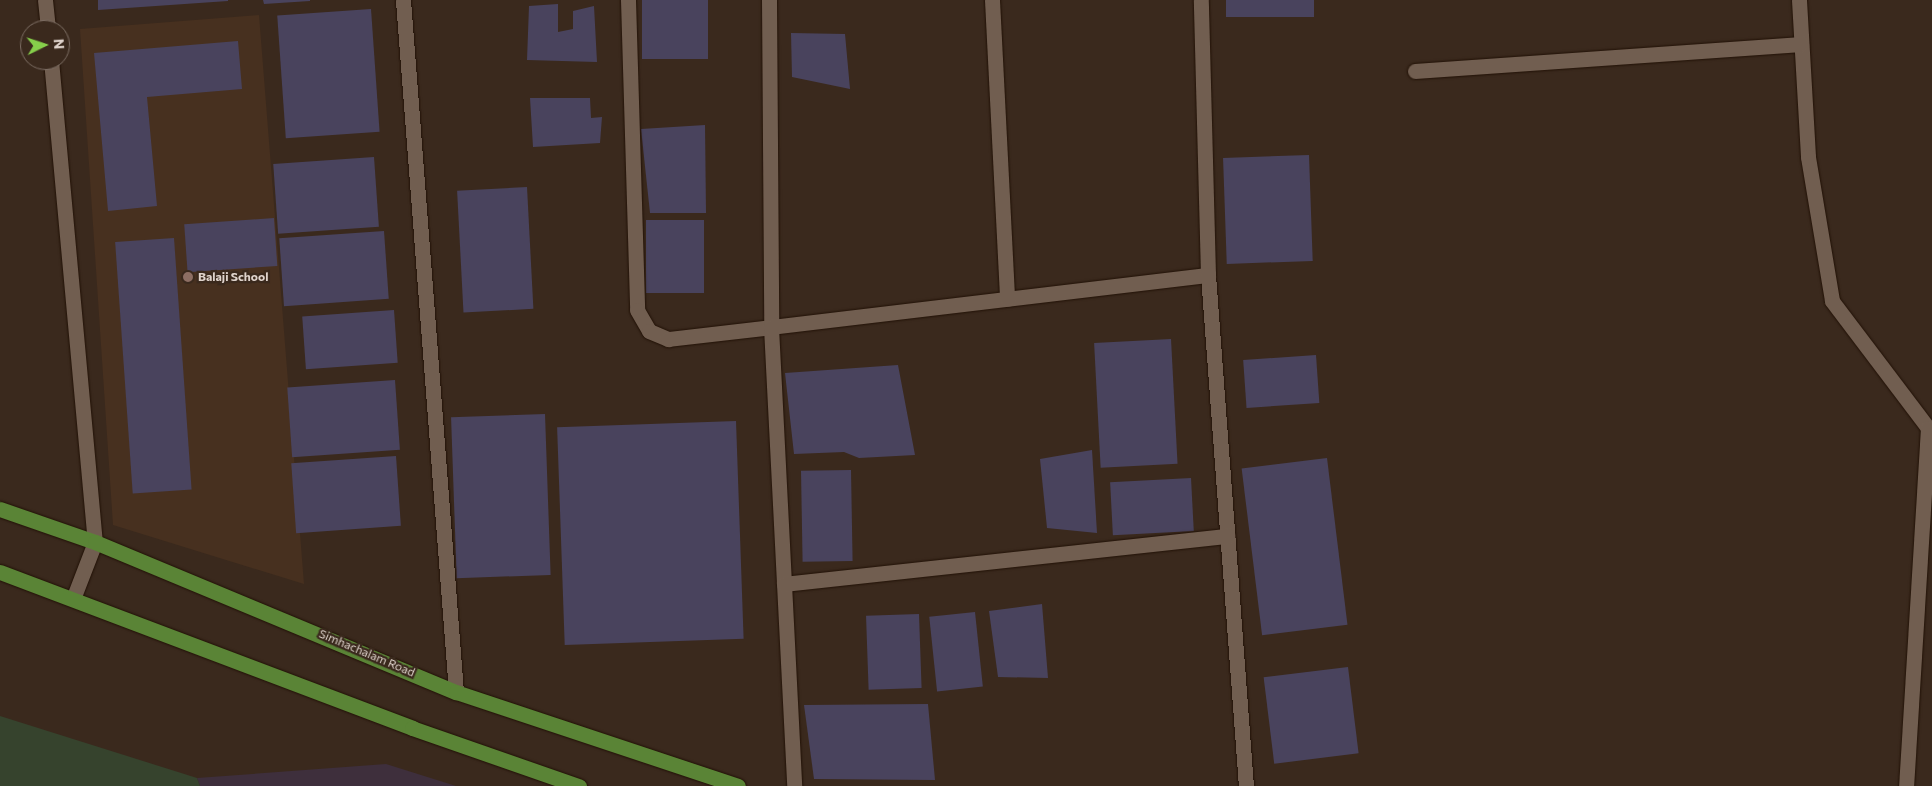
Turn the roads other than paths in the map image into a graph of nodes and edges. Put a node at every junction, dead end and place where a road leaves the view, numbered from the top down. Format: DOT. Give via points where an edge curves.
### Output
graph roads {
  1 [pos="45,0"];
  2 [pos="403,0"];
  3 [pos="628,0"];
  4 [pos="769,0"];
  5 [pos="992,0"];
  6 [pos="1201,0"];
  7 [pos="1799,0"];
  8 [pos="47,20"];
  9 [pos="1802,44"];
  10 [pos="52,70"];
  11 [pos="1415,72"];
  12 [pos="1208,275"];
  13 [pos="1007,299"];
  14 [pos="771,327"];
  15 [pos="0,509"];
  16 [pos="1227,536"];
  17 [pos="95,542"];
  18 [pos="0,572"];
  19 [pos="784,584"];
  20 [pos="73,599"];
  21 [pos="456,692"];
  22 [pos="579,786"];
  23 [pos="738,786"];
  24 [pos="794,786"];
  25 [pos="1246,786"];
  26 [pos="1906,786"];
  1 -- 8 [label="street"];
  2 -- 21 [label="street"];
  3 -- 14 [label="street" via="637,310 649,331 668,339"];
  4 -- 14 [label="street"];
  5 -- 13 [label="street"];
  6 -- 12 [label="street"];
  7 -- 9 [label="street"];
  9 -- 11 [label="street"];
  9 -- 26 [label="street" via="1808,157 1832,301 1928,428"];
  10 -- 17 [label="street"];
  12 -- 13 [label="street"];
  12 -- 16 [label="street"];
  13 -- 14 [label="street"];
  14 -- 19 [label="street"];
  15 -- 17 [label="main road, Simhachalam Road"];
  16 -- 19 [label="street"];
  16 -- 25 [label="street"];
  17 -- 20 [label="street"];
  17 -- 21 [label="main road, Simhachalam Road"];
  18 -- 20 [label="main road"];
  19 -- 24 [label="street"];
  20 -- 22 [label="main road" via="412,728"];
  21 -- 23 [label="main road, Simhachalam Road"];
}
